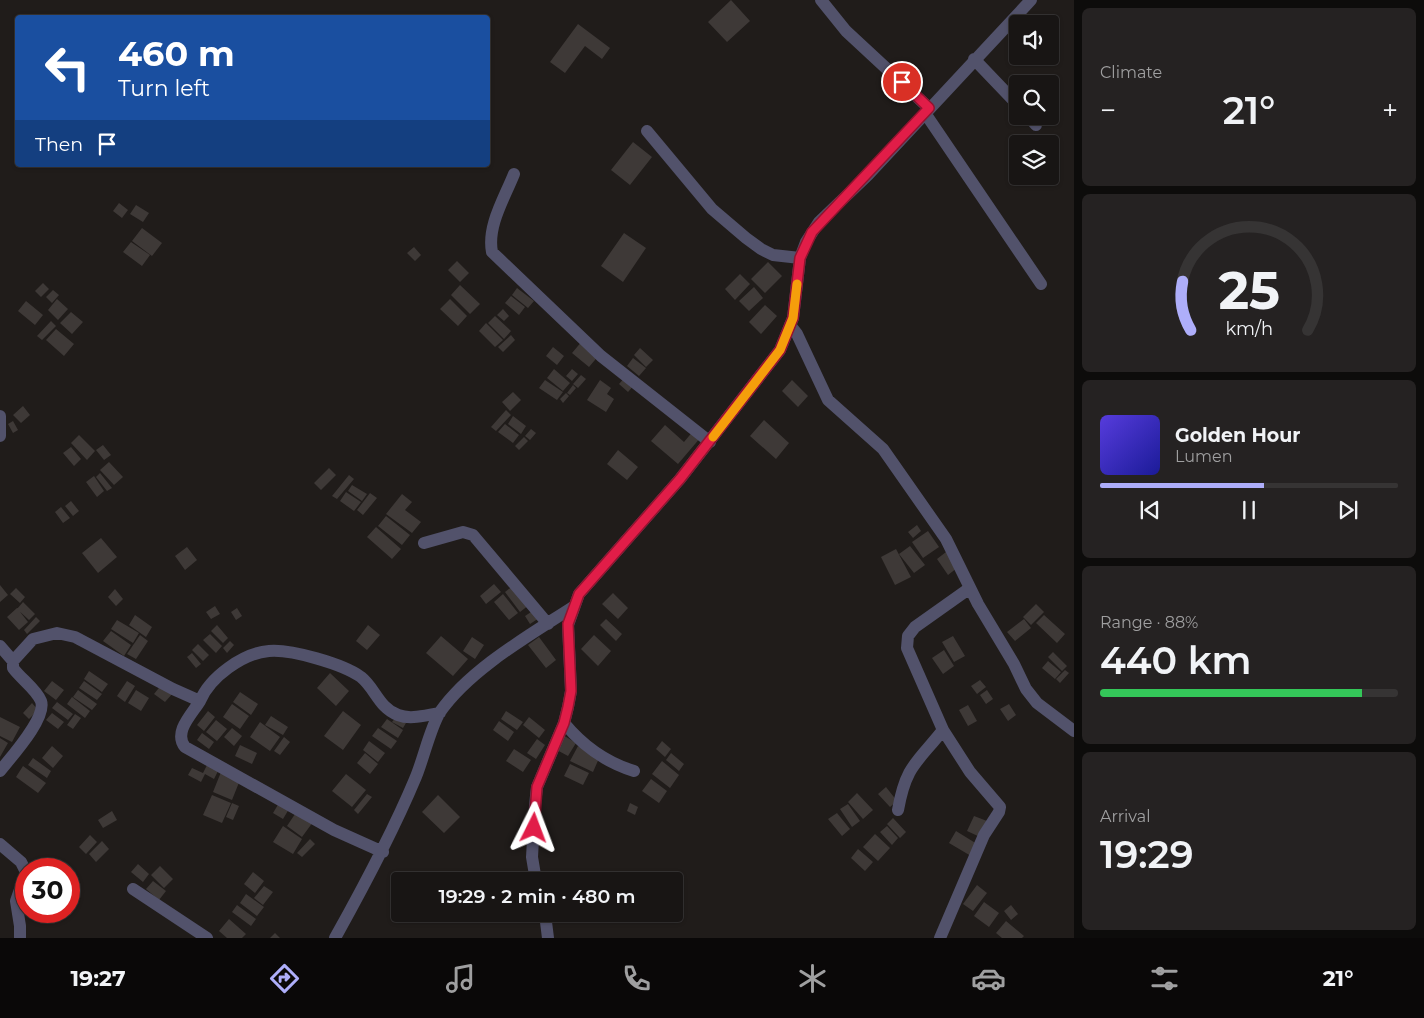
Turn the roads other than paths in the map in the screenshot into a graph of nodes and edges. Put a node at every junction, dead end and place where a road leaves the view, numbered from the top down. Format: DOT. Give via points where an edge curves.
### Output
graph roads {
  1 [pos="821,0"];
  2 [pos="1031,0"];
  3 [pos="974,59"];
  4 [pos="1009,96"];
  5 [pos="927,110"];
  6 [pos="647,131"];
  7 [pos="514,174"];
  8 [pos="800,258"];
  9 [pos="1041,284"];
  10 [pos="790,325"];
  11 [pos="0,416"];
  12 [pos="0,436"];
  13 [pos="710,442"];
  14 [pos="424,543"];
  15 [pos="970,588"];
  16 [pos="573,607"];
  17 [pos="548,624"];
  18 [pos="0,646"];
  19 [pos="13,661"];
  20 [pos="200,701"];
  21 [pos="440,713"];
  22 [pos="564,723"];
  23 [pos="943,730"];
  24 [pos="1074,731"];
  25 [pos="0,771"];
  26 [pos="634,772"];
  27 [pos="898,810"];
  28 [pos="0,844"];
  29 [pos="383,852"];
  30 [pos="534,872"];
  31 [pos="133,889"];
  32 [pos="546,922"];
  33 [pos="20,938"];
  34 [pos="207,938"];
  35 [pos="335,938"];
  36 [pos="548,938"];
  37 [pos="940,938"];
  1 -- 5 [label="street" via="846,31"];
  2 -- 3 [label="street"];
  3 -- 4 [label="street"];
  3 -- 5 [label="street"];
  5 -- 8 [label="street" via="868,175 819,222"];
  5 -- 9 [label="street"];
  6 -- 8 [label="street" via="712,209 746,238 773,255"];
  7 -- 13 [label="street" via="493,224 492,252 601,356"];
  8 -- 10 [label="street"];
  10 -- 13 [label="street" via="780,350"];
  10 -- 15 [label="street" via="828,400 888,456 946,538"];
  11 -- 12 [label="street"];
  13 -- 16 [label="street" via="592,578"];
  14 -- 17 [label="street" via="463,532 473,534"];
  15 -- 23 [label="street" via="915,627 908,636 907,648"];
  15 -- 24 [label="street" via="1026,689 1037,703"];
  16 -- 17 [label="street"];
  16 -- 22 [label="street" via="568,624 571,691"];
  17 -- 21 [label="street" via="504,652 463,687"];
  18 -- 19 [label="street"];
  19 -- 20 [label="street" via="33,640 57,633 75,637 173,690"];
  19 -- 25 [label="street" via="13,668 40,700 42,707 37,722"];
  20 -- 21 [label="street" via="206,689 222,674 245,658 269,651 285,652 347,669 362,678 386,709 398,716"];
  20 -- 29 [label="street" via="181,734 185,747 334,830"];
  21 -- 29 [label="street"];
  22 -- 26 [label="street" via="576,738 610,763"];
  22 -- 30 [label="street" via="537,787 532,857"];
  23 -- 27 [label="street" via="909,770"];
  23 -- 37 [label="street" via="970,772 1000,809 984,834"];
  28 -- 33 [label="street" via="24,867 23,884 16,901"];
  29 -- 35 [label="street"];
  31 -- 34 [label="street"];
  32 -- 36 [label="street"];
}
